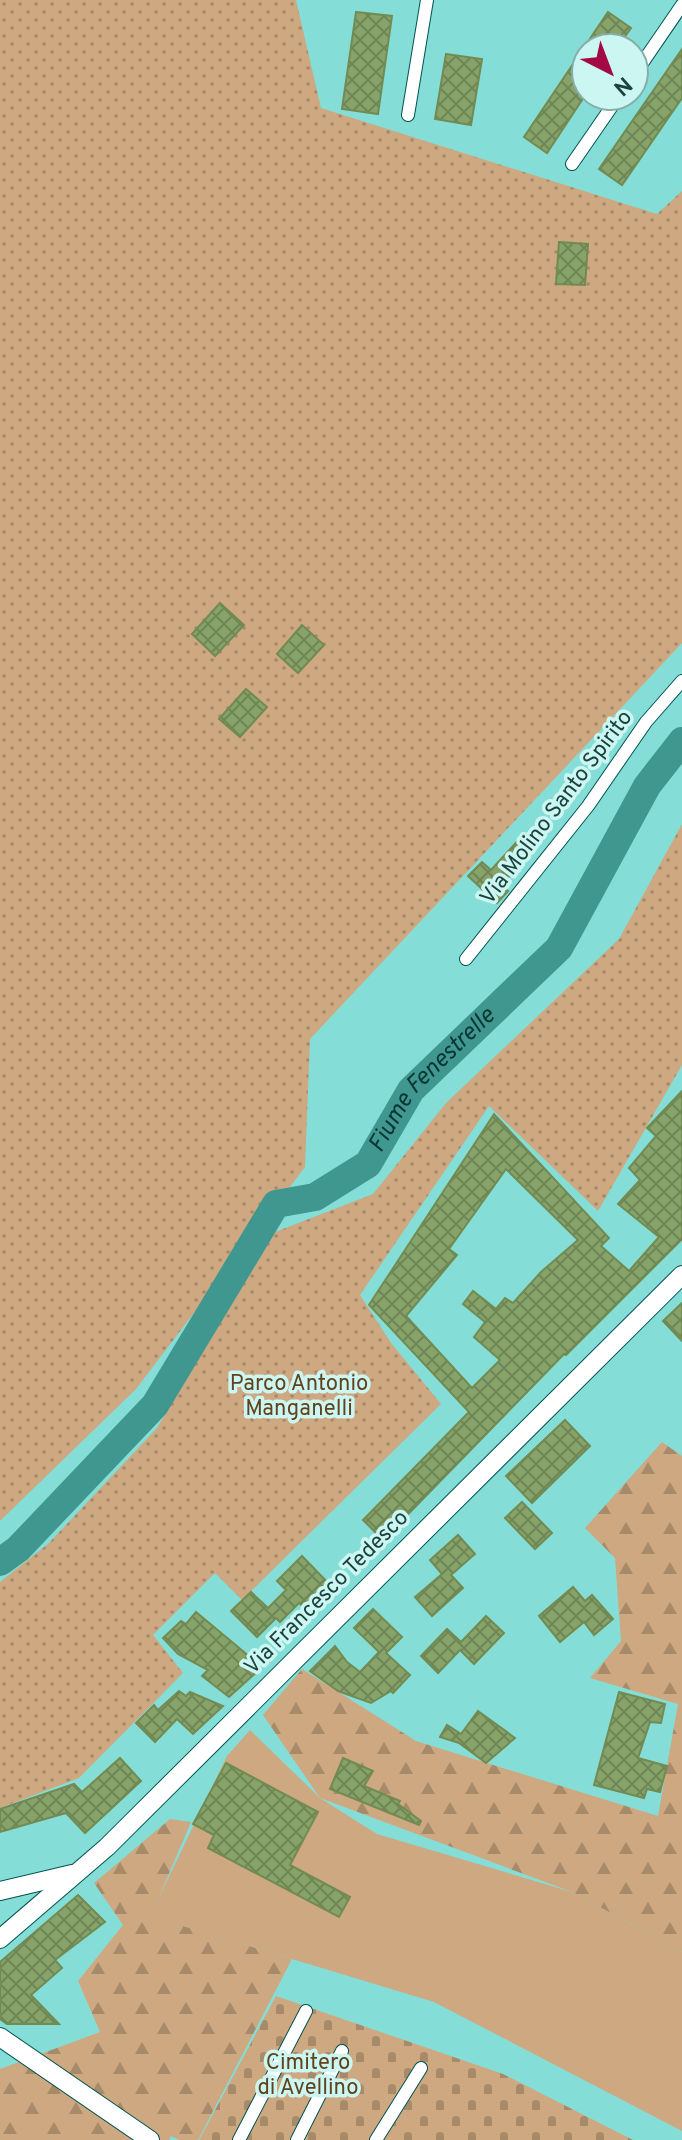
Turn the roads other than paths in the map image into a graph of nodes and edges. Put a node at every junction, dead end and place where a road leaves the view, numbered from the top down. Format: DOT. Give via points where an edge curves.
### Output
graph roads {
  1 [pos="427,0"];
  2 [pos="682,5"];
  3 [pos="650,52"];
  4 [pos="608,112"];
  5 [pos="408,115"];
  6 [pos="572,164"];
  7 [pos="682,681"];
  8 [pos="466,959"];
  9 [pos="682,1275"];
  10 [pos="75,1873"];
  11 [pos="0,1891"];
  12 [pos="0,1939"];
  13 [pos="306,2011"];
  14 [pos="0,2037"];
  15 [pos="342,2051"];
  16 [pos="421,2068"];
  17 [pos="150,2140"];
  18 [pos="239,2140"];
  19 [pos="297,2140"];
  20 [pos="376,2140"];
  1 -- 5 [label="street"];
  2 -- 3 [label="street"];
  4 -- 6 [label="street"];
  7 -- 8 [label="street, Via Molino Santo Spirito"];
  9 -- 10 [label="street, Via Francesco Tedesco"];
  10 -- 11 [label="street"];
  10 -- 12 [label="street, Via Francesco Tedesco"];
  13 -- 18 [label="street"];
  14 -- 17 [label="street"];
  15 -- 19 [label="street"];
  16 -- 20 [label="street"];
}
